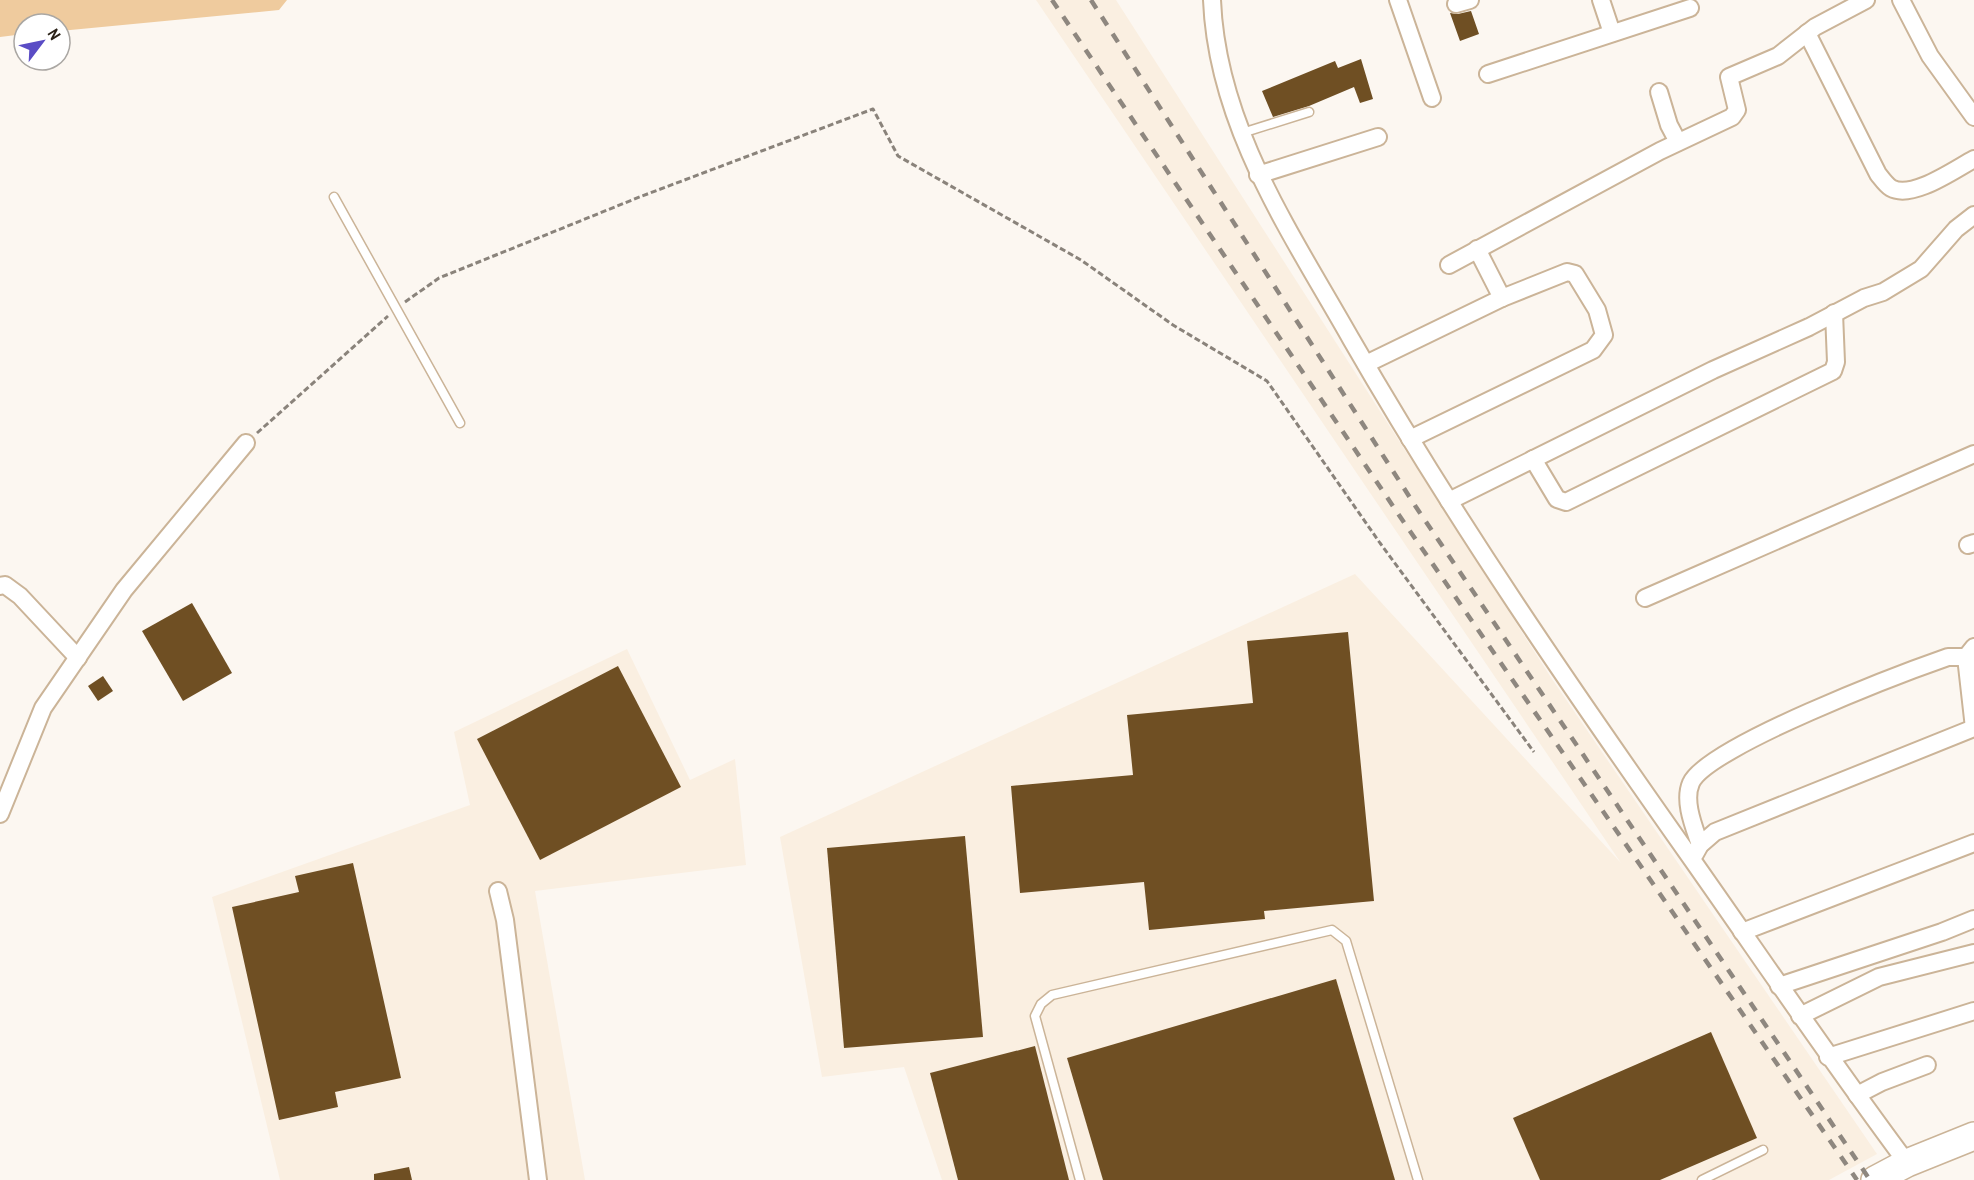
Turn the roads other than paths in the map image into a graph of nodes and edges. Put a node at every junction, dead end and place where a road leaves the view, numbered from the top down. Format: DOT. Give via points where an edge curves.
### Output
graph roads {
  1 [pos="1212,0"];
  2 [pos="1398,0"];
  3 [pos="1601,0"];
  4 [pos="1866,0"];
  5 [pos="1901,0"];
  6 [pos="1690,8"];
  7 [pos="1612,33"];
  8 [pos="1807,33"];
  9 [pos="1488,74"];
  10 [pos="1659,92"];
  11 [pos="1432,98"];
  12 [pos="1309,112"];
  13 [pos="1974,117"];
  14 [pos="1242,133"];
  15 [pos="1378,137"];
  16 [pos="1678,142"];
  17 [pos="1974,159"];
  18 [pos="1258,175"];
  19 [pos="334,197"];
  20 [pos="1974,215"];
  21 [pos="1477,249"];
  22 [pos="1449,265"];
  23 [pos="1502,298"];
  24 [pos="1834,313"];
  25 [pos="1366,364"];
  26 [pos="460,423"];
  27 [pos="1410,439"];
  28 [pos="246,443"];
  29 [pos="1974,454"];
  30 [pos="1533,459"];
  31 [pos="1449,501"];
  32 [pos="0,586"];
  33 [pos="1645,598"];
  34 [pos="1970,652"];
  35 [pos="78,658"];
  36 [pos="1974,728"];
  37 [pos="0,814"];
  38 [pos="1974,843"];
  39 [pos="1700,845"];
  40 [pos="1692,860"];
  41 [pos="498,891"];
  42 [pos="1974,919"];
  43 [pos="1742,932"];
  44 [pos="1974,953"];
  45 [pos="1779,986"];
  46 [pos="1974,1011"];
  47 [pos="1800,1016"];
  48 [pos="1828,1057"];
  49 [pos="1927,1065"];
  50 [pos="1857,1095"];
  51 [pos="1974,1136"];
  52 [pos="1763,1150"];
  53 [pos="1907,1163"];
  54 [pos="1708,1179"];
  55 [pos="538,1180"];
  56 [pos="1080,1180"];
  57 [pos="1418,1180"];
  58 [pos="1875,1180"];
  1 -- 14 [label="street" via="1213,38"];
  2 -- 11 [label="street"];
  3 -- 7 [label="street"];
  4 -- 8 [label="street"];
  5 -- 13 [label="street" via="1930,56"];
  6 -- 7 [label="street"];
  7 -- 9 [label="street"];
  8 -- 16 [label="street" via="1778,56 1728,77 1736,114"];
  8 -- 17 [label="street" via="1878,174 1890,187 1922,187"];
  10 -- 16 [label="street"];
  12 -- 14 [label="lane"];
  14 -- 18 [label="street"];
  15 -- 18 [label="street"];
  16 -- 21 [label="street"];
  18 -- 25 [label="street"];
  19 -- 26 [label="lane"];
  20 -- 24 [label="street" via="1956,229 1921,269 1883,292"];
  21 -- 22 [label="street"];
  21 -- 23 [label="street"];
  23 -- 25 [label="street"];
  23 -- 27 [label="street" via="1567,272 1575,274 1597,310 1604,335 1599,344 1577,359"];
  24 -- 30 [label="street"];
  24 -- 30 [label="street" via="1833,371 1587,492 1566,502 1557,499"];
  25 -- 27 [label="street"];
  27 -- 31 [label="street"];
  28 -- 35 [label="street" via="123,590"];
  29 -- 33 [label="street"];
  30 -- 31 [label="street"];
  31 -- 40 [label="street" via="1579,700"];
  32 -- 35 [label="street" via="5,585 20,596"];
  34 -- 36 [label="street"];
  34 -- 39 [label="street" via="1841,698 1754,737 1704,769 1690,784 1689,796 1691,820"];
  35 -- 37 [label="street" via="43,708"];
  36 -- 39 [label="street" via="1714,832"];
  38 -- 43 [label="street"];
  39 -- 40 [label="street"];
  40 -- 43 [label="street"];
  41 -- 55 [label="street"];
  42 -- 45 [label="street"];
  43 -- 45 [label="street"];
  44 -- 47 [label="street" via="1880,977"];
  45 -- 47 [label="street"];
  46 -- 48 [label="street"];
  47 -- 48 [label="street"];
  48 -- 50 [label="street"];
  49 -- 50 [label="street"];
  50 -- 53 [label="street"];
  51 -- 53 [label="highway"];
  52 -- 54 [label="lane"];
  53 -- 58 [label="highway"];
  56 -- 57 [label="lane" via="1035,1016 1041,1004 1052,995 1332,930 1346,941"];
}
